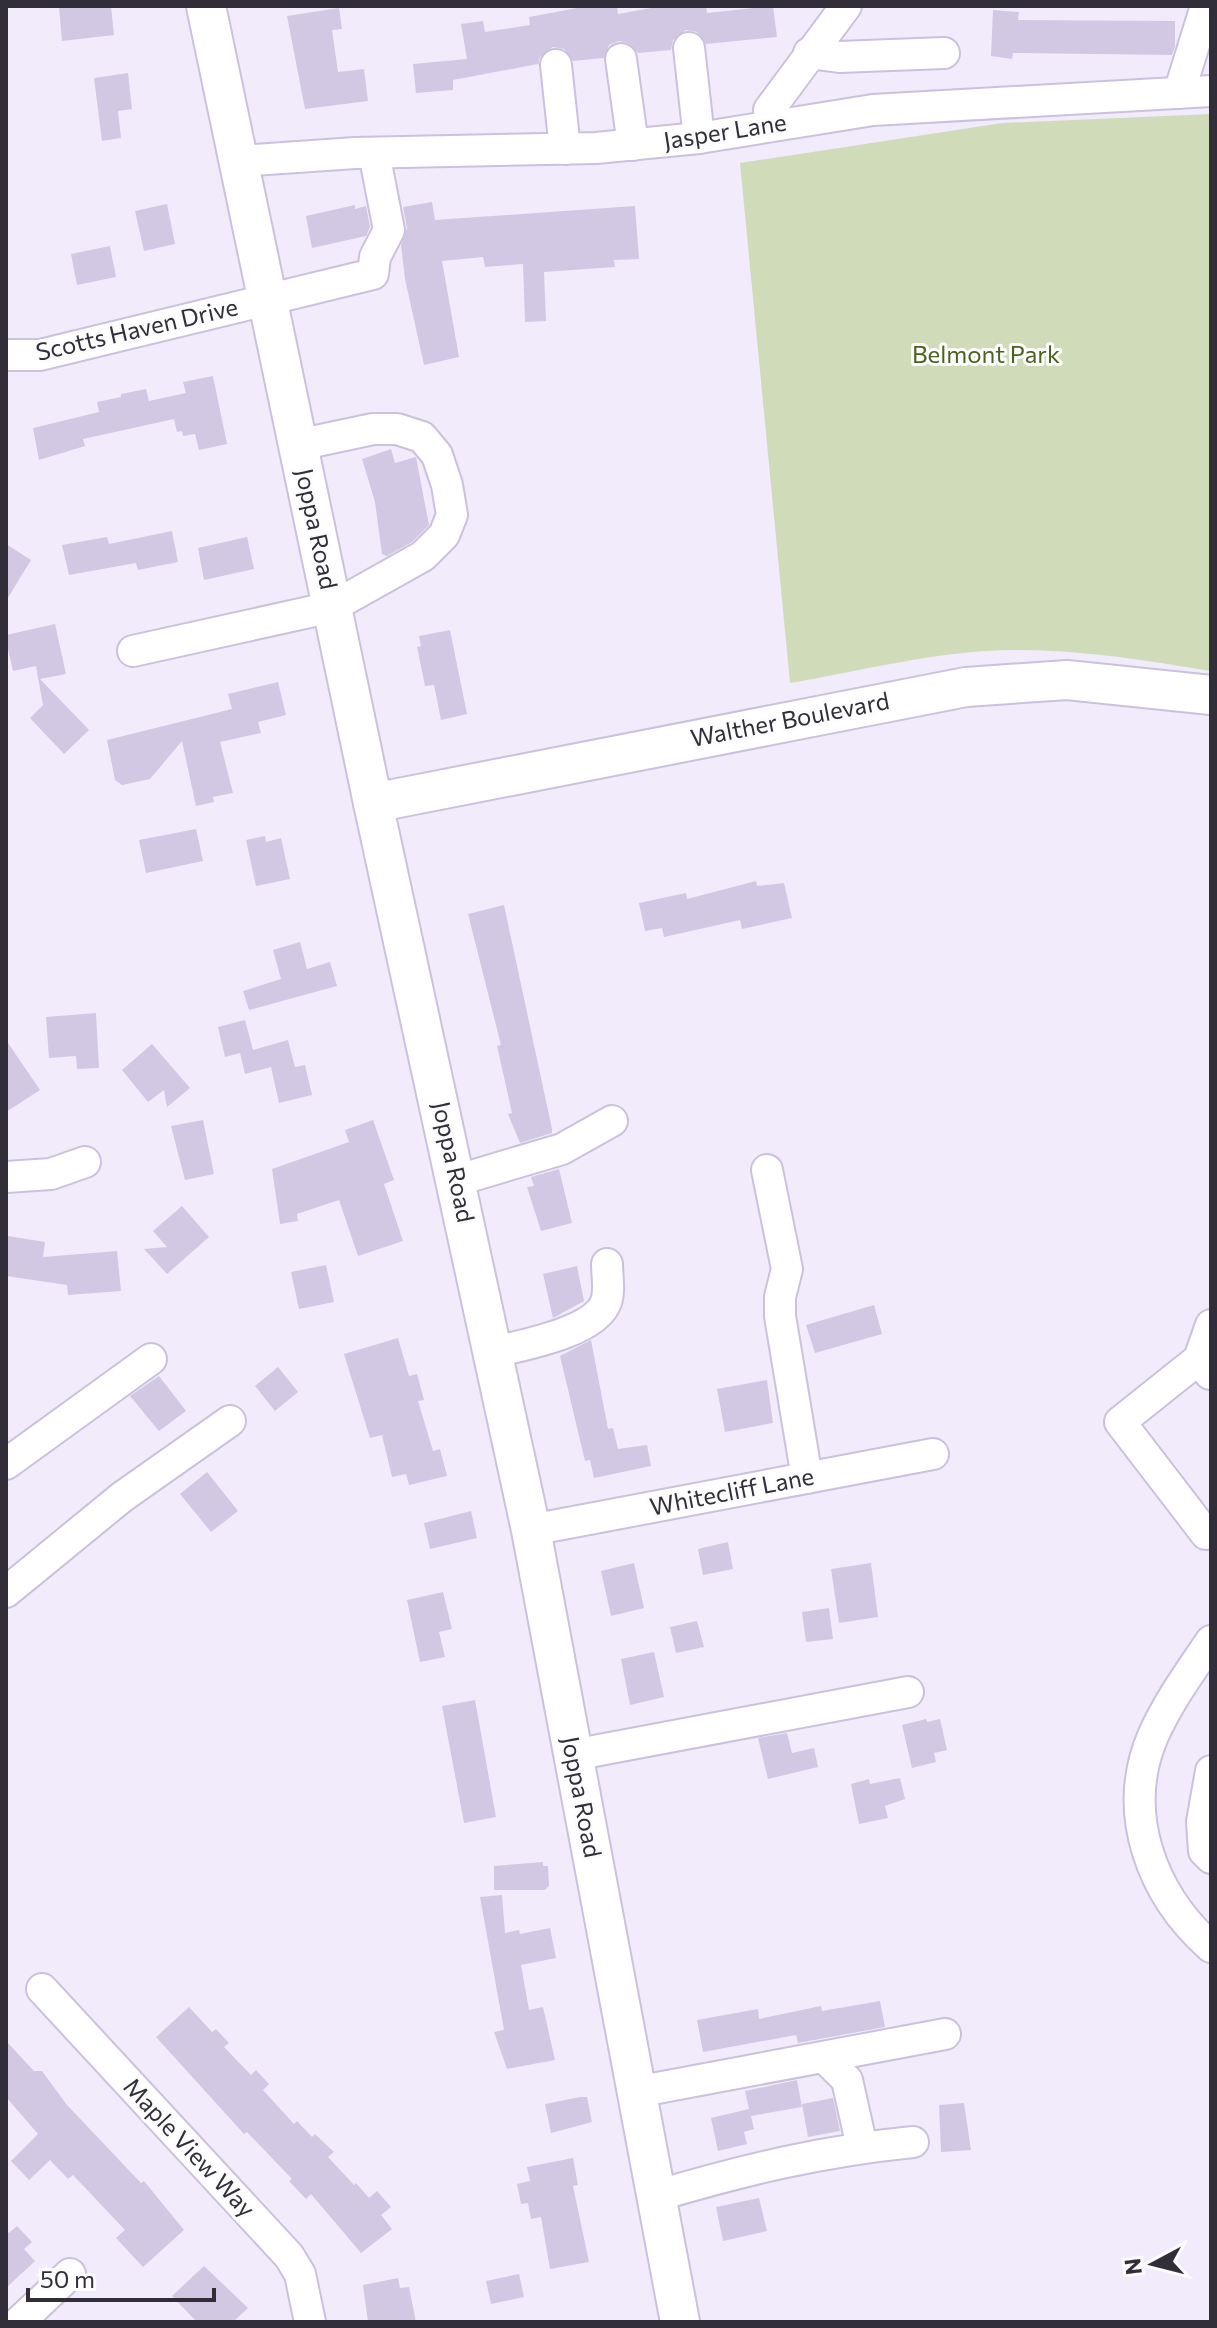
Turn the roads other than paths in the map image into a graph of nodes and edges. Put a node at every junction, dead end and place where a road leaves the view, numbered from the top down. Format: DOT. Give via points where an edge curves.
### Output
graph roads {
  1 [pos="206,6"];
  2 [pos="846,6"];
  3 [pos="1206,6"];
  4 [pos="689,48"];
  5 [pos="809,53"];
  6 [pos="944,53"];
  7 [pos="621,59"];
  8 [pos="556,65"];
  9 [pos="1211,91"];
  10 [pos="1179,93"];
  11 [pos="772,125"];
  12 [pos="699,138"];
  13 [pos="633,145"];
  14 [pos="565,149"];
  15 [pos="374,153"];
  16 [pos="239,161"];
  17 [pos="268,301"];
  18 [pos="6,355"];
  19 [pos="298,445"];
  20 [pos="332,607"];
  21 [pos="133,651"];
  22 [pos="1211,695"];
  23 [pos="373,803"];
  24 [pos="612,1121"];
  25 [pos="85,1162"];
  26 [pos="767,1170"];
  27 [pos="6,1177"];
  28 [pos="458,1180"];
  29 [pos="607,1264"];
  30 [pos="1211,1325"];
  31 [pos="494,1352"];
  32 [pos="151,1359"];
  33 [pos="1205,1367"];
  34 [pos="230,1421"];
  35 [pos="933,1454"];
  36 [pos="6,1464"];
  37 [pos="807,1478"];
  38 [pos="531,1530"];
  39 [pos="1211,1530"];
  40 [pos="6,1592"];
  41 [pos="1211,1641"];
  42 [pos="908,1692"];
  43 [pos="573,1755"];
  44 [pos="1211,1771"];
  45 [pos="1211,1858"];
  46 [pos="1211,1947"];
  47 [pos="42,1989"];
  48 [pos="945,2034"];
  49 [pos="824,2057"];
  50 [pos="636,2092"];
  51 [pos="913,2142"];
  52 [pos="862,2147"];
  53 [pos="656,2196"];
  54 [pos="70,2274"];
  55 [pos="19,2322"];
  56 [pos="310,2322"];
  57 [pos="680,2322"];
  1 -- 16 [label="main road, Joppa Road"];
  2 -- 5 [label="street"];
  3 -- 10 [label="street"];
  4 -- 12 [label="street"];
  5 -- 6 [label="street"];
  5 -- 11 [label="street" via="769,110"];
  7 -- 13 [label="street"];
  8 -- 14 [label="street"];
  9 -- 10 [label="street, Jasper Lane"];
  10 -- 11 [label="street, Jasper Lane" via="932,105"];
  11 -- 12 [label="street, Jasper Lane"];
  12 -- 13 [label="street, Jasper Lane"];
  13 -- 14 [label="street, Jasper Lane"];
  14 -- 15 [label="street, Jasper Lane"];
  15 -- 16 [label="street, Jasper Lane"];
  15 -- 17 [label="street, Scotts Haven Drive" via="389,230 373,274"];
  16 -- 17 [label="main road, Joppa Road"];
  17 -- 18 [label="street, Scotts Haven Drive" via="40,355"];
  17 -- 19 [label="main road, Joppa Road"];
  19 -- 20 [label="main road, Joppa Road"];
  19 -- 20 [label="street" via="397,429 422,437 437,455 447,485 452,515 444,535 423,556"];
  20 -- 21 [label="street"];
  20 -- 23 [label="main road, Joppa Road"];
  22 -- 23 [label="main road, Walther Boulevard" via="1067,680 966,687"];
  23 -- 28 [label="main road, Joppa Road"];
  24 -- 28 [label="street" via="562,1149"];
  25 -- 27 [label="street" via="51,1174"];
  26 -- 37 [label="street" via="787,1269 780,1316"];
  28 -- 31 [label="main road, Joppa Road"];
  29 -- 31 [label="street" via="607,1300 597,1317"];
  30 -- 33 [label="street"];
  31 -- 38 [label="main road, Joppa Road"];
  32 -- 36 [label="street"];
  33 -- 39 [label="street" via="1120,1422 1206,1534"];
  34 -- 40 [label="street" via="122,1497"];
  35 -- 37 [label="street, Whitecliff Lane"];
  37 -- 38 [label="street, Whitecliff Lane"];
  38 -- 43 [label="main road, Joppa Road"];
  41 -- 46 [label="street" via="1152,1739 1141,1772 1140,1815 1157,1881 1171,1907"];
  42 -- 43 [label="street"];
  43 -- 50 [label="main road, Joppa Road"];
  44 -- 45 [label="street" via="1202,1822 1204,1851"];
  47 -- 56 [label="street, Maple View Way" via="289,2256 300,2274"];
  48 -- 49 [label="street"];
  49 -- 50 [label="street"];
  49 -- 52 [label="street" via="847,2080"];
  50 -- 53 [label="main road, Joppa Road"];
  51 -- 52 [label="street"];
  52 -- 53 [label="street" via="757,2166"];
  53 -- 57 [label="main road, Joppa Road"];
  54 -- 55 [label="street"];
}
